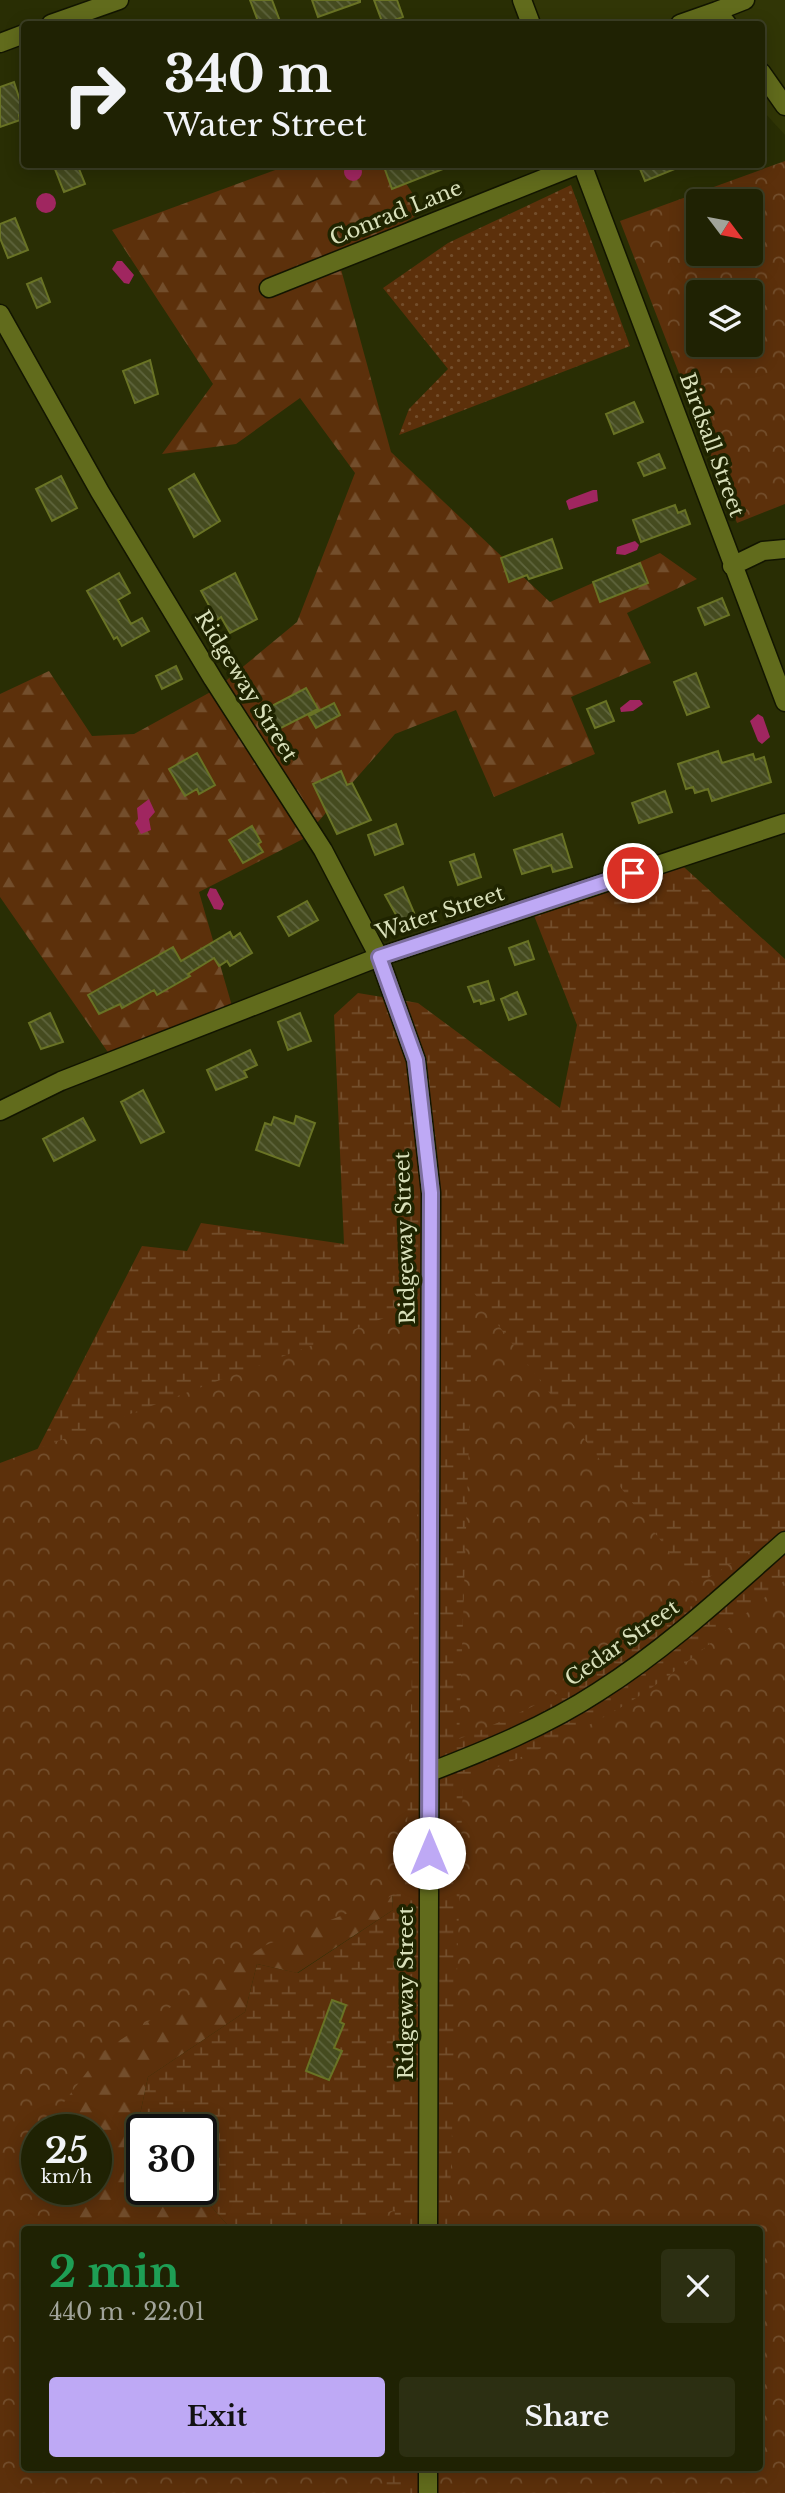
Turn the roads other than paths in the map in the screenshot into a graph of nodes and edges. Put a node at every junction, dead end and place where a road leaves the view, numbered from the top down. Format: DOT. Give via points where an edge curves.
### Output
graph roads {
  1 [pos="119,0"];
  2 [pos="522,0"];
  3 [pos="745,0"];
  4 [pos="722,18"];
  5 [pos="60,21"];
  6 [pos="530,21"];
  7 [pos="701,21"];
  8 [pos="21,35"];
  9 [pos="0,43"];
  10 [pos="765,78"];
  11 [pos="785,106"];
  12 [pos="571,168"];
  13 [pos="583,168"];
  14 [pos="269,288"];
  15 [pos="0,314"];
  16 [pos="785,549"];
  17 [pos="732,566"];
  18 [pos="785,702"];
  19 [pos="785,823"];
  20 [pos="379,957"];
  21 [pos="0,1111"];
  22 [pos="785,1541"];
  23 [pos="430,1772"];
  24 [pos="428,2226"];
  25 [pos="428,2471"];
  26 [pos="428,2493"];
  1 -- 5 [label="street"];
  2 -- 6 [label="street"];
  3 -- 4 [label="street"];
  4 -- 7 [label="street"];
  8 -- 9 [label="street"];
  10 -- 11 [label="street"];
  12 -- 14 [label="street, Conrad Lane"];
  13 -- 17 [label="street, Birdsall Street"];
  15 -- 20 [label="street, Ridgeway Street" via="100,492 323,850"];
  16 -- 17 [label="street" via="763,551"];
  17 -- 18 [label="street, Birdsall Street"];
  19 -- 20 [label="street, Water Street"];
  20 -- 21 [label="street, Water Street" via="61,1081"];
  20 -- 23 [label="street, Ridgeway Street" via="416,1060 431,1193"];
  22 -- 23 [label="street, Cedar Street" via="695,1621 598,1693 486,1750"];
  23 -- 24 [label="street, Ridgeway Street"];
  25 -- 26 [label="street"];
}
